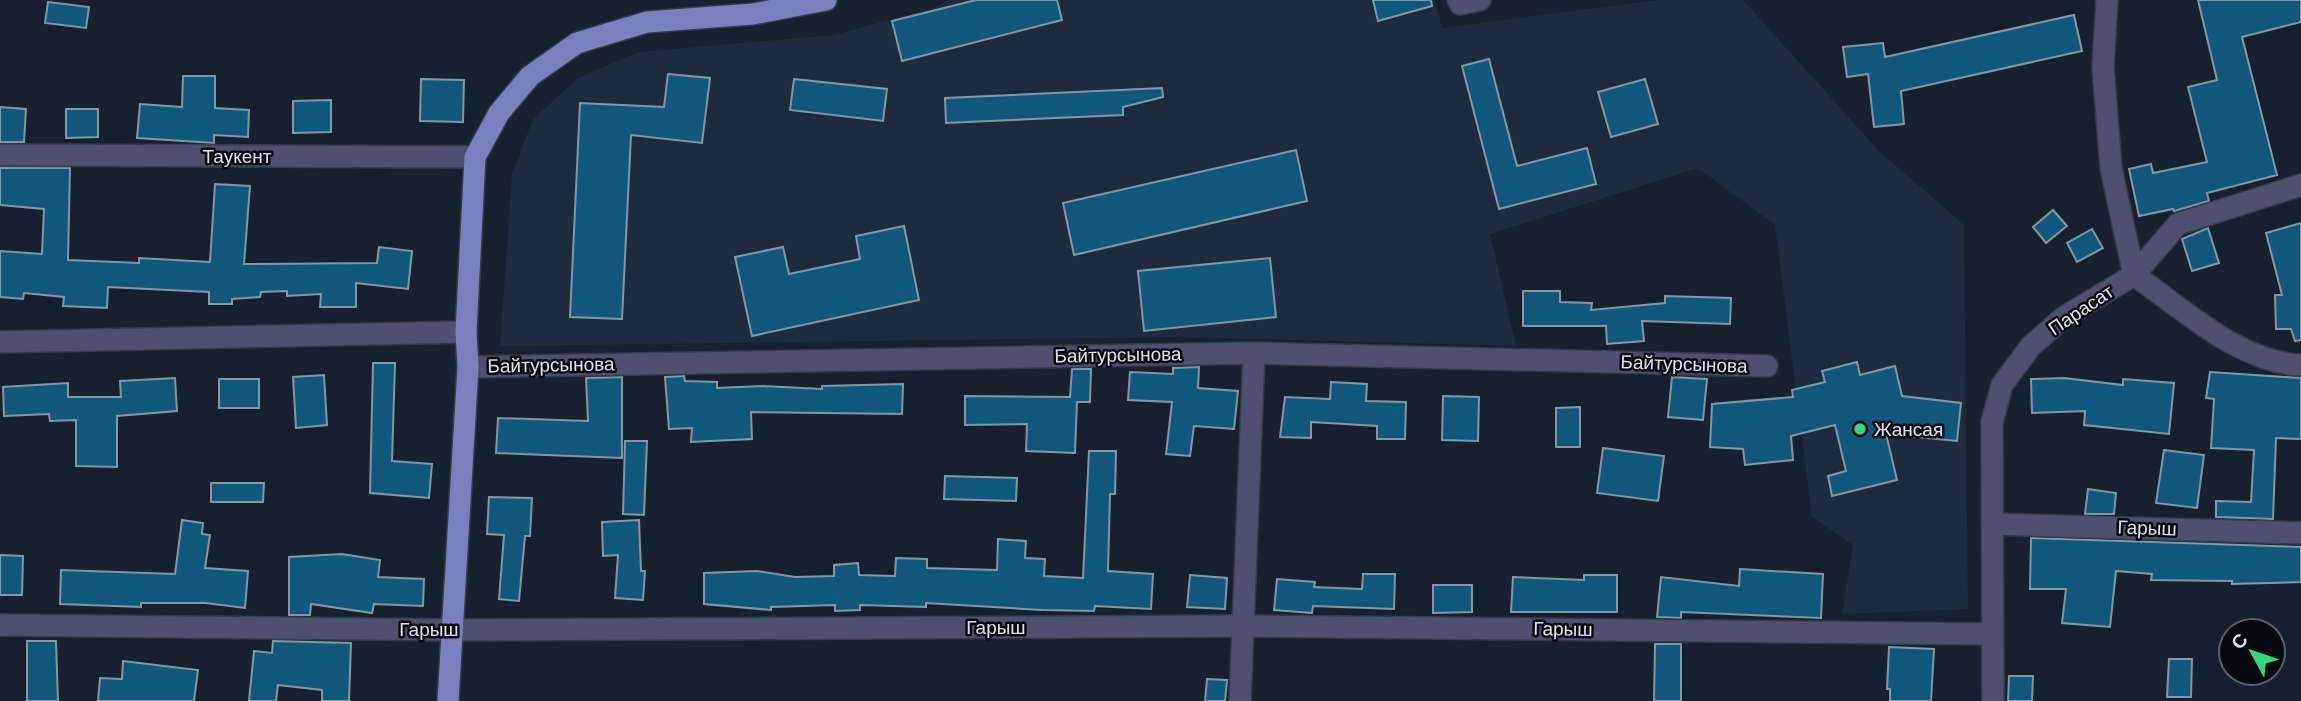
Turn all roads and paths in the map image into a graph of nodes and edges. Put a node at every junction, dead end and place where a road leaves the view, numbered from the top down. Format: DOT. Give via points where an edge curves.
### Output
graph roads {
  1 [pos="826,0"];
  2 [pos="1458,0"];
  3 [pos="1480,0"];
  4 [pos="2107,0"];
  5 [pos="0,155"];
  6 [pos="475,157"];
  7 [pos="2301,185"];
  8 [pos="2134,275"];
  9 [pos="466,332"];
  10 [pos="0,342"];
  11 [pos="1254,353"];
  12 [pos="2301,365"];
  13 [pos="1767,366"];
  14 [pos="468,367"];
  15 [pos="1992,524"];
  16 [pos="2301,533"];
  17 [pos="0,625"];
  18 [pos="1244,626"];
  19 [pos="453,630"];
  20 [pos="1992,634"];
  21 [pos="448,701"];
  22 [pos="1240,701"];
  23 [pos="1993,701"];
  1 -- 6 [label="main road" via="753,13 647,22 577,43 530,76 499,113"];
  2 -- 3 [label="street" via="1460,4"];
  4 -- 8 [label="street" via="2103,67 2111,168"];
  5 -- 6 [label="street, Таукент"];
  6 -- 9 [label="main road"];
  7 -- 8 [label="street, Парасат" via="2178,224"];
  8 -- 12 [label="street" via="2246,353 2276,364"];
  8 -- 15 [label="street, Парасат" via="2064,317 2031,346 2002,385 1992,422"];
  9 -- 10 [label="street"];
  9 -- 14 [label="main road"];
  11 -- 13 [label="street, Байтурсынова"];
  11 -- 14 [label="street, Байтурсынова"];
  11 -- 18 [label="street"];
  14 -- 19 [label="main road"];
  15 -- 16 [label="street, Гарыш"];
  15 -- 20 [label="street, Парасат"];
  17 -- 19 [label="street, Гарыш"];
  18 -- 19 [label="street, Гарыш"];
  18 -- 20 [label="street, Гарыш"];
  18 -- 22 [label="street"];
  19 -- 21 [label="main road"];
  20 -- 23 [label="street, Парасат"];
}
